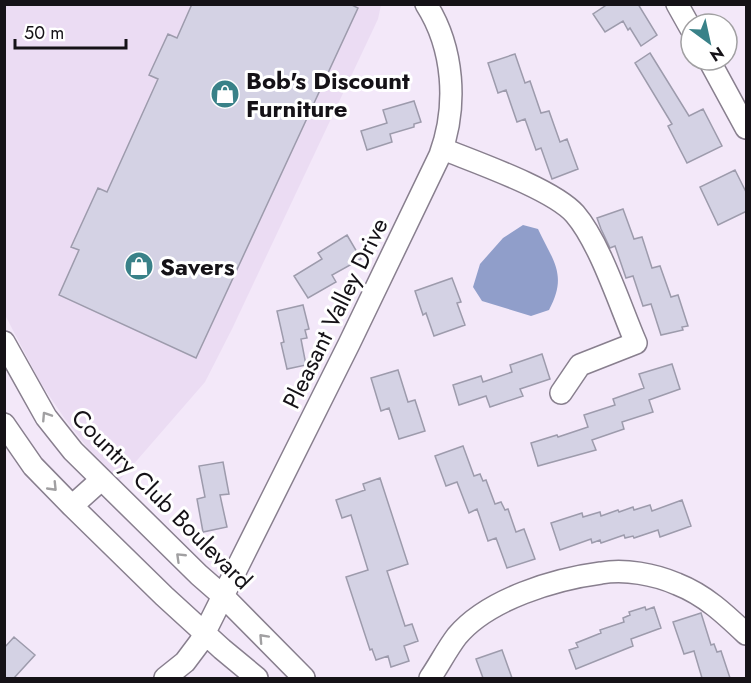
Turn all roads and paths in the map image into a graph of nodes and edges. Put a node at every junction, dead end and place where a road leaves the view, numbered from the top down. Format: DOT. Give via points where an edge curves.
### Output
graph roads {
  1 [pos="426,4"];
  2 [pos="716,72"];
  3 [pos="747,128"];
  4 [pos="443,149"];
  5 [pos="4,342"];
  6 [pos="561,393"];
  7 [pos="4,424"];
  8 [pos="101,480"];
  9 [pos="72,506"];
  10 [pos="223,596"];
  11 [pos="205,633"];
  12 [pos="747,634"];
  13 [pos="165,678"];
  14 [pos="257,678"];
  15 [pos="304,678"];
  16 [pos="430,678"];
  1 -- 4 [label="street, Pleasant Valley Drive" via="442,33 450,69 450,119"];
  2 -- 3 [label="street"];
  4 -- 6 [label="street" via="557,200 574,213 596,250 636,343 580,365"];
  4 -- 10 [label="street, Pleasant Valley Drive"];
  8 -- 5 [label="street, Country Club Boulevard, one-way" via="46,417"];
  7 -- 9 [label="street, one-way" via="33,466"];
  8 -- 9 [label="street"];
  10 -- 8 [label="street, Country Club Boulevard, one-way"];
  9 -- 11 [label="street"];
  10 -- 11 [label="street, Pleasant Valley Drive"];
  15 -- 10 [label="street, Country Club Boulevard, one-way"];
  11 -- 13 [label="street, Pleasant Valley Drive" via="190,656"];
  11 -- 14 [label="street"];
  12 -- 16 [label="street" via="705,597 676,583 644,574 603,572 561,581 496,606 458,636"];
}
